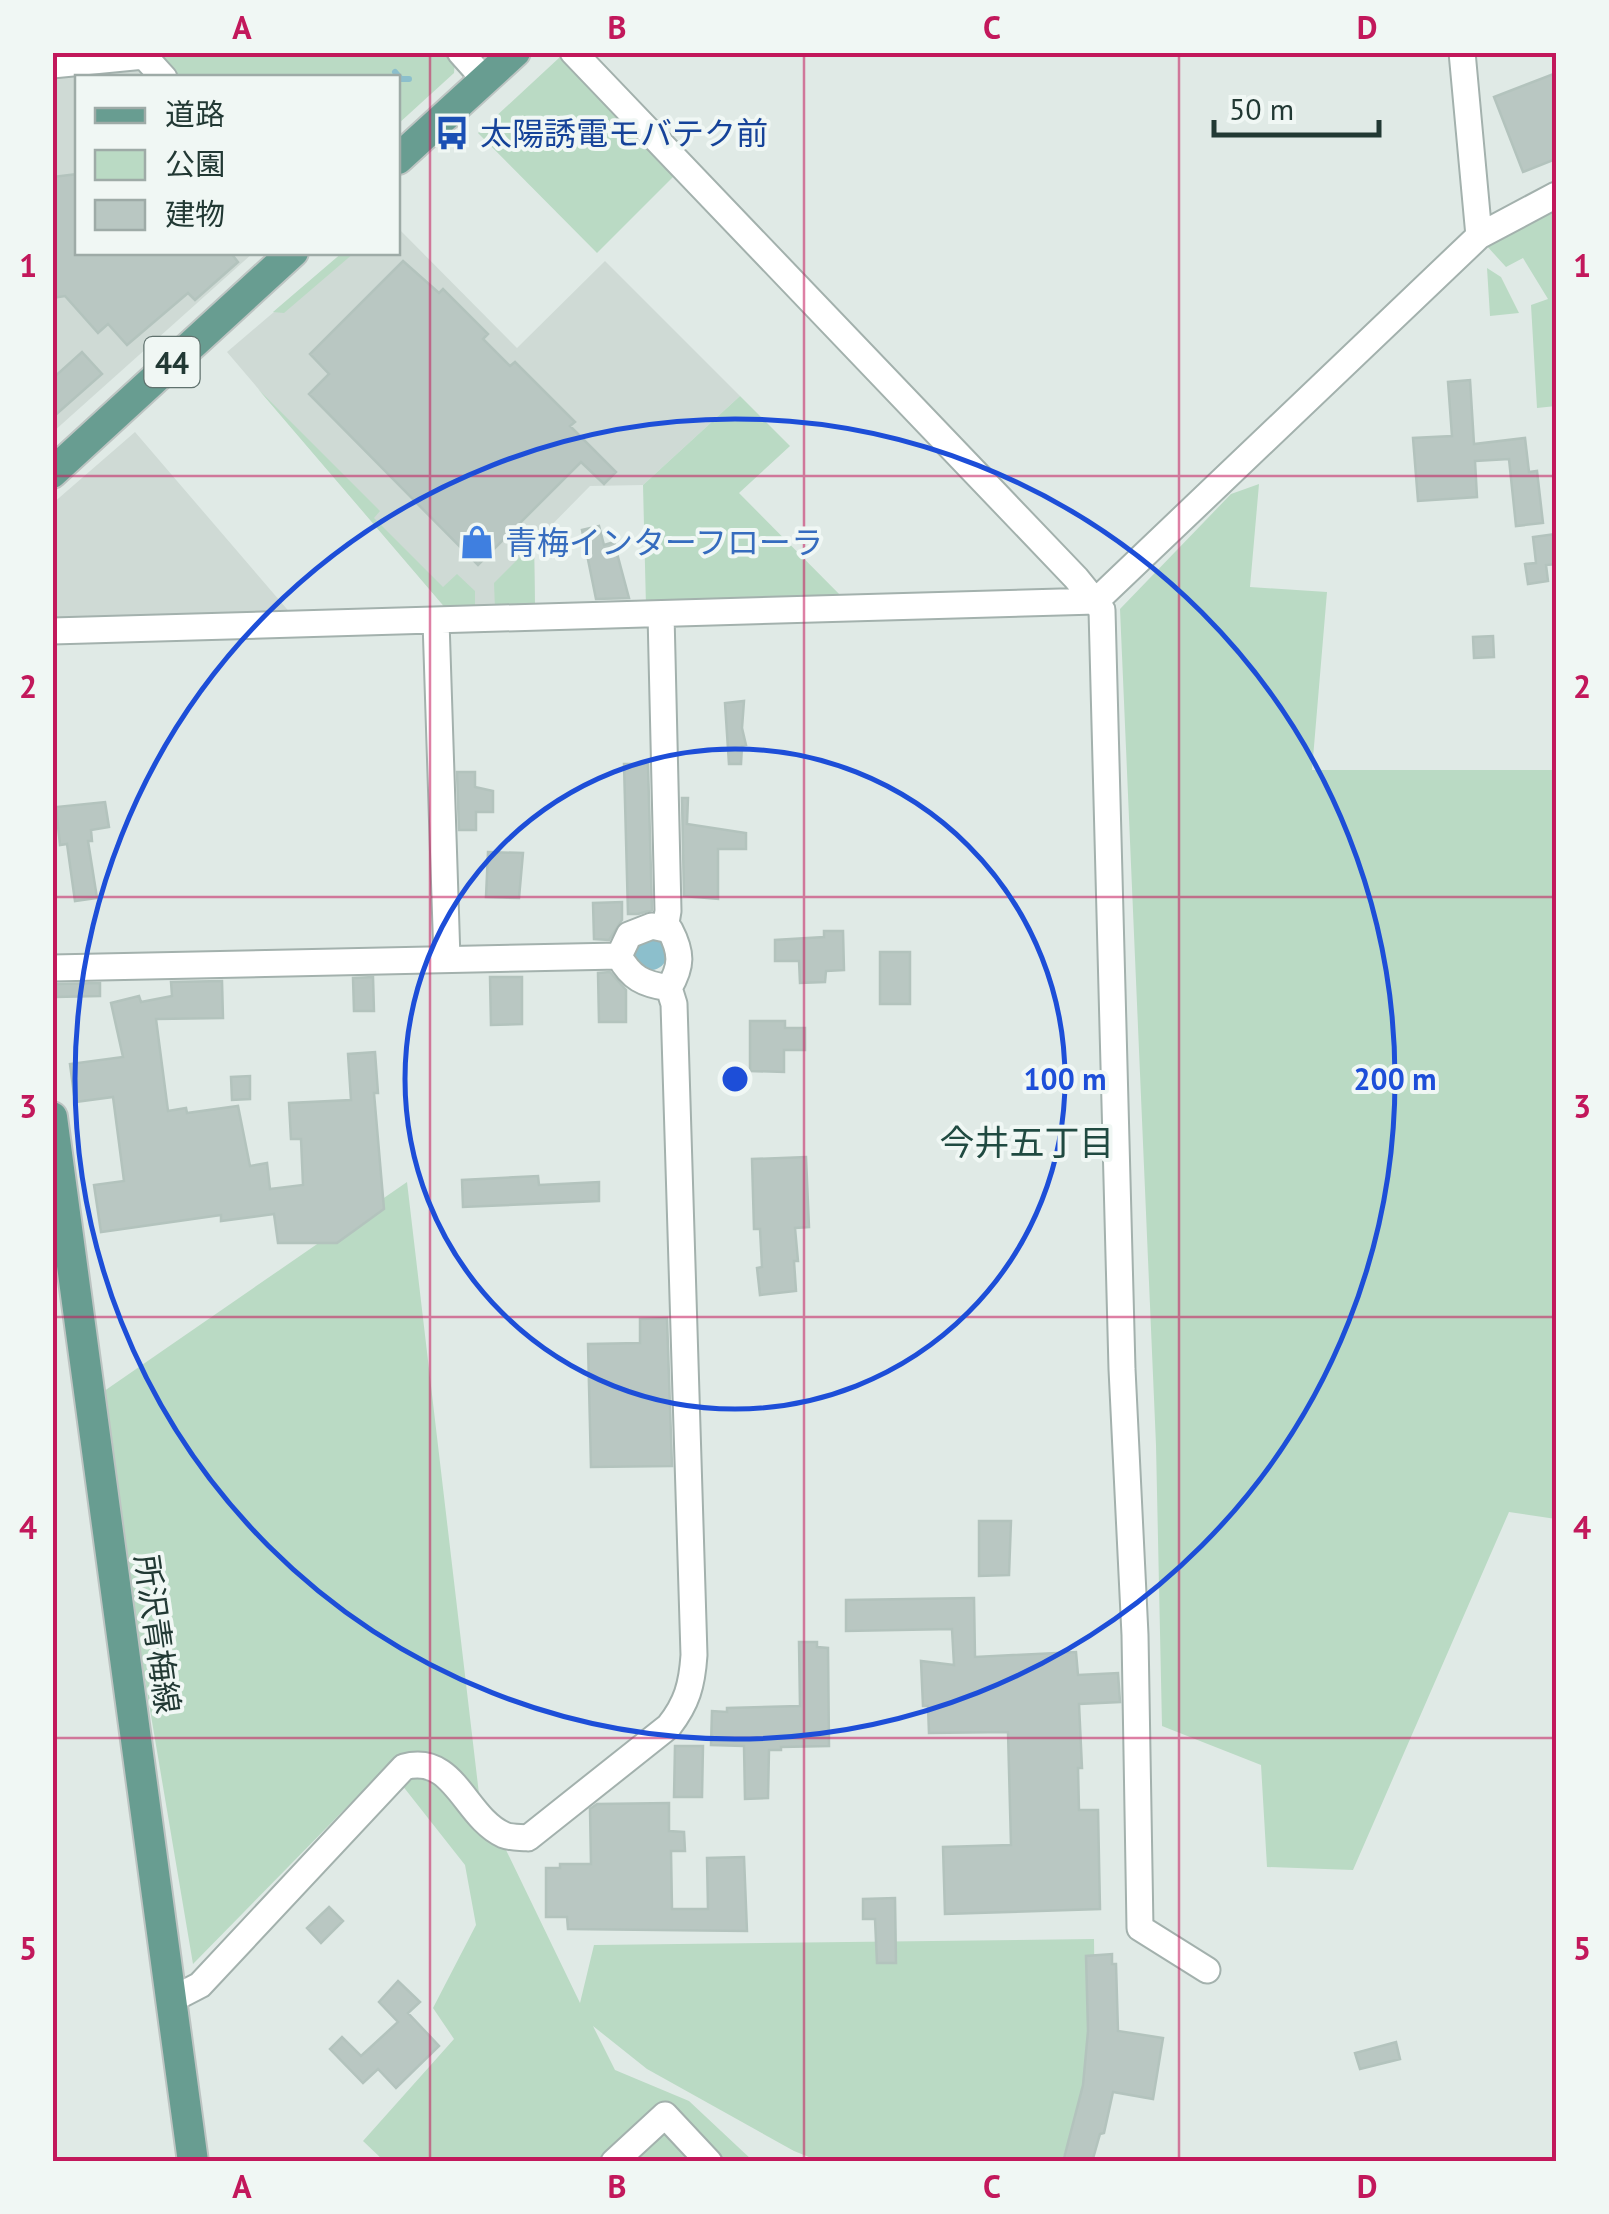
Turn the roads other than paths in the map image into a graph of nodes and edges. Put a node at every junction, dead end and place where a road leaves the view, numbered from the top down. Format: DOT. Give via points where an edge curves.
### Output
graph roads {
  1 [pos="460,52"];
  2 [pos="516,52"];
  3 [pos="573,52"];
  4 [pos="1462,52"];
  5 [pos="146,54"];
  6 [pos="52,65"];
  7 [pos="162,75"];
  8 [pos="485,80"];
  9 [pos="400,157"];
  10 [pos="1556,195"];
  11 [pos="1479,236"];
  12 [pos="290,255"];
  13 [pos="52,473"];
  14 [pos="1096,601"];
  15 [pos="661,614"];
  16 [pos="436,620"];
  17 [pos="52,631"];
  18 [pos="665,929"];
  19 [pos="618,956"];
  20 [pos="448,959"];
  21 [pos="52,968"];
  22 [pos="669,988"];
  23 [pos="52,1117"];
  24 [pos="1207,1970"];
  25 [pos="172,1999"];
  26 [pos="193,2162"];
  27 [pos="614,2162"];
  28 [pos="709,2162"];
  1 -- 8 [label="street"];
  2 -- 8 [label="main road"];
  3 -- 14 [label="street"];
  4 -- 11 [label="street"];
  5 -- 6 [label="street"];
  5 -- 7 [label="street"];
  8 -- 9 [label="main road"];
  10 -- 11 [label="street"];
  11 -- 14 [label="street"];
  12 -- 13 [label="main road, 44"];
  14 -- 15 [label="street"];
  14 -- 24 [label="street" via="1102,610 1140,1928"];
  15 -- 16 [label="street"];
  15 -- 18 [label="street"];
  16 -- 17 [label="street"];
  16 -- 20 [label="street"];
  18 -- 19 [label="street" via="652,926 629,935"];
  18 -- 22 [label="street" via="681,950"];
  19 -- 20 [label="street"];
  19 -- 22 [label="street" via="630,976"];
  20 -- 21 [label="street"];
  22 -- 25 [label="street" via="694,1656 684,1707 528,1838 506,1836 484,1820 438,1768 420,1762 404,1767 200,1985"];
  23 -- 25 [label="main road, 所沢青梅線"];
  25 -- 26 [label="main road, 所沢青梅線"];
  27 -- 28 [label="street" via="665,2114"];
}
